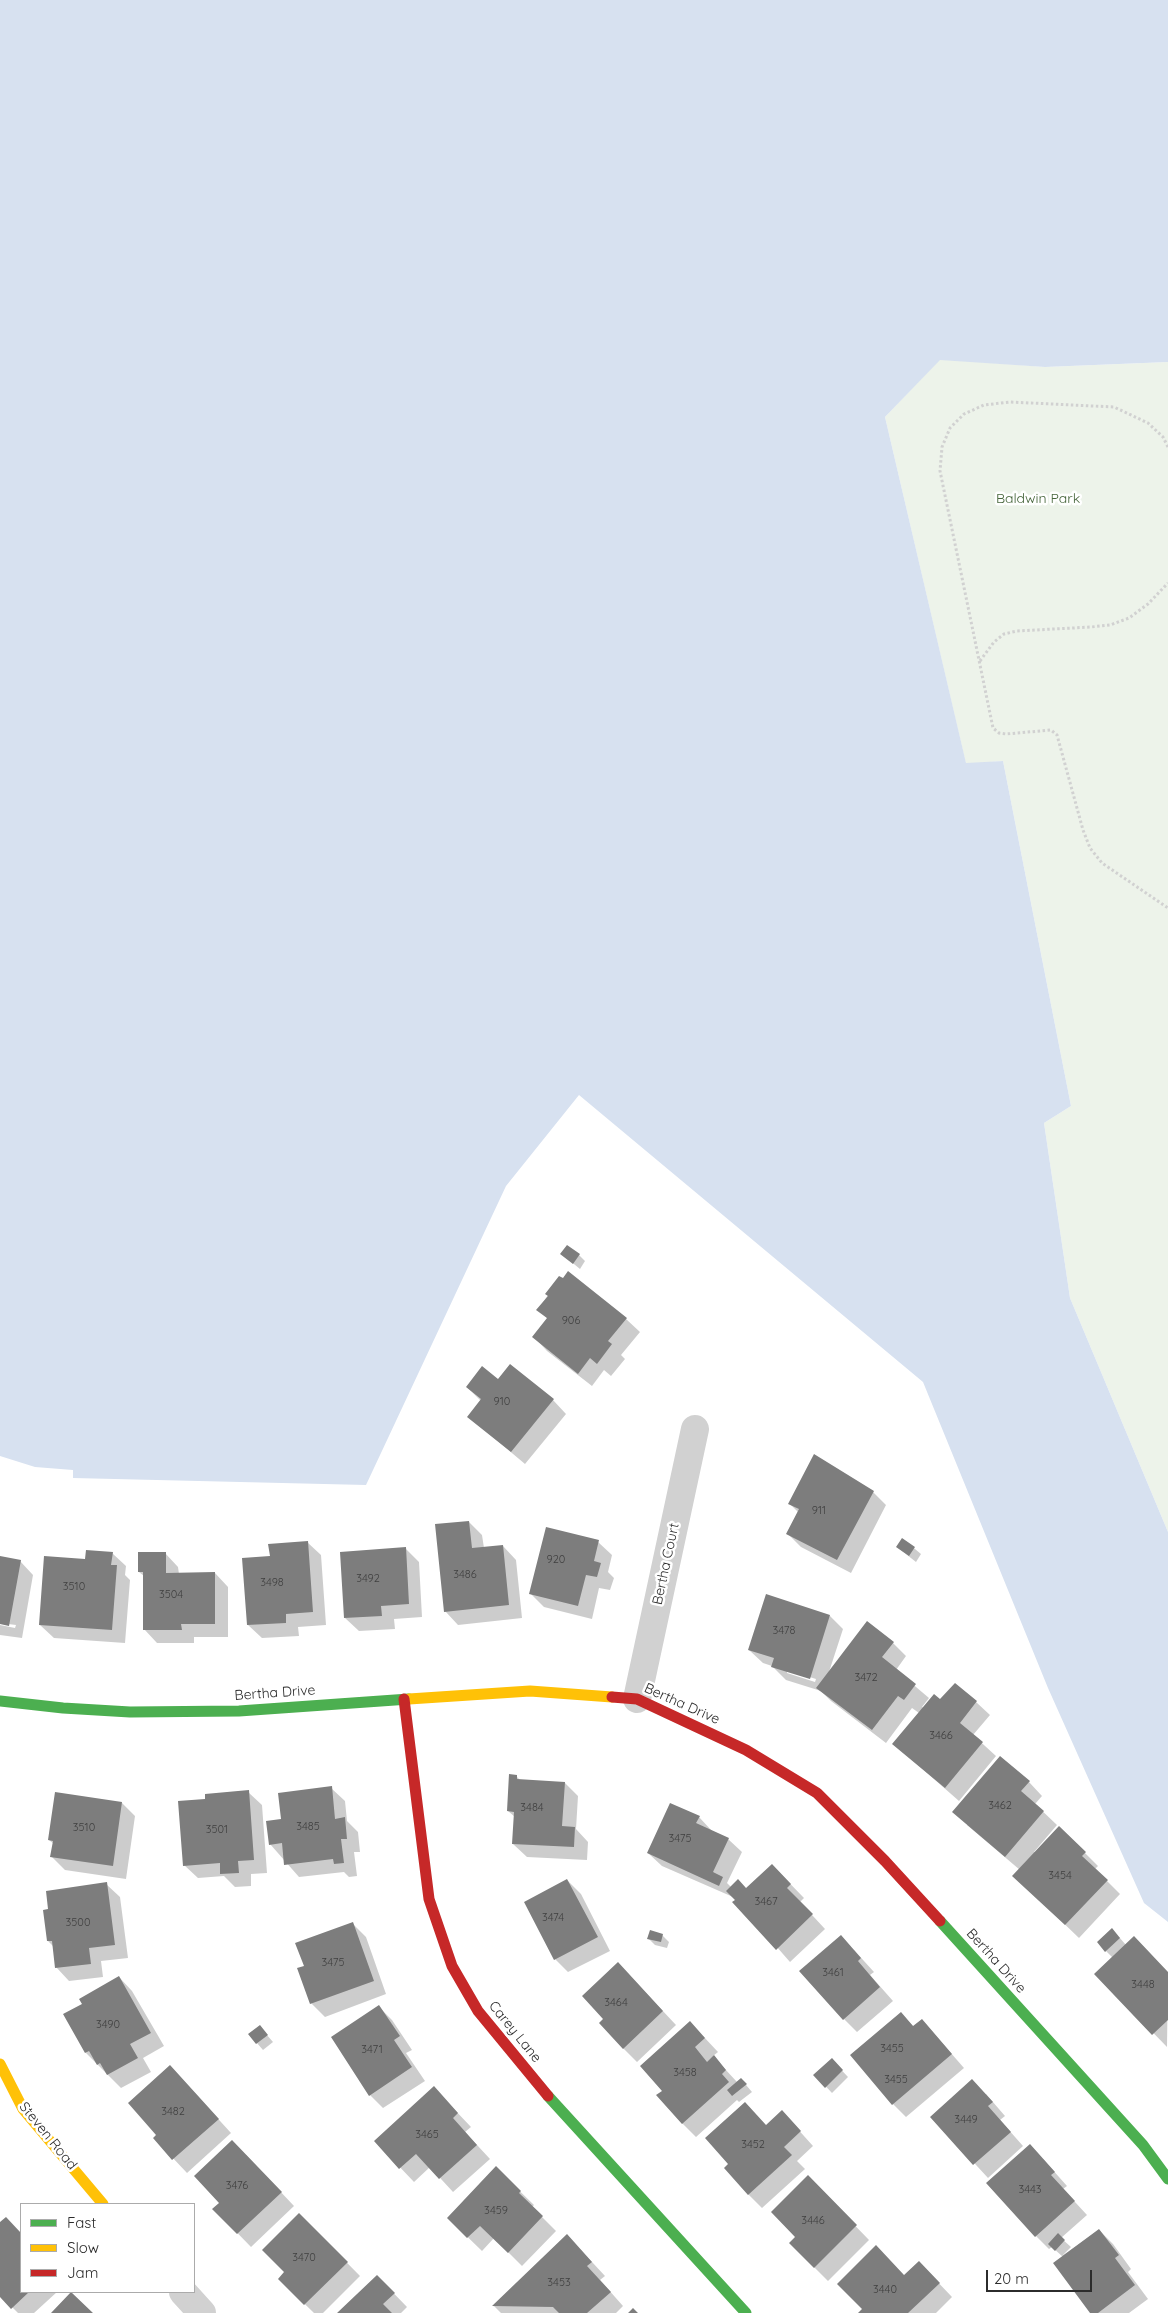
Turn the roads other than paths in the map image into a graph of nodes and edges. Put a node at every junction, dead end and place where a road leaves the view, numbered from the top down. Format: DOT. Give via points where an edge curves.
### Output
graph roads {
  1 [pos="695,1429"];
  2 [pos="404,1699"];
  3 [pos="637,1699"];
  4 [pos="0,1700"];
  5 [pos="0,2064"];
  6 [pos="1168,2179"];
  7 [pos="103,2203"];
  8 [pos="183,2293"];
  9 [pos="202,2313"];
  10 [pos="746,2313"];
  1 -- 3 [label="street, Bertha Court"];
  2 -- 3 [label="street, Bertha Drive" via="530,1690"];
  2 -- 4 [label="street, Bertha Drive" via="240,1711 130,1712"];
  2 -- 10 [label="street, Carey Lane" via="429,1899 452,1966 478,2011 534,2080"];
  3 -- 6 [label="street, Bertha Drive" via="746,1750 817,1793 885,1861 1136,2137"];
  5 -- 7 [label="street, Steven Road" via="23,2109"];
  8 -- 9 [label="street"];
}
